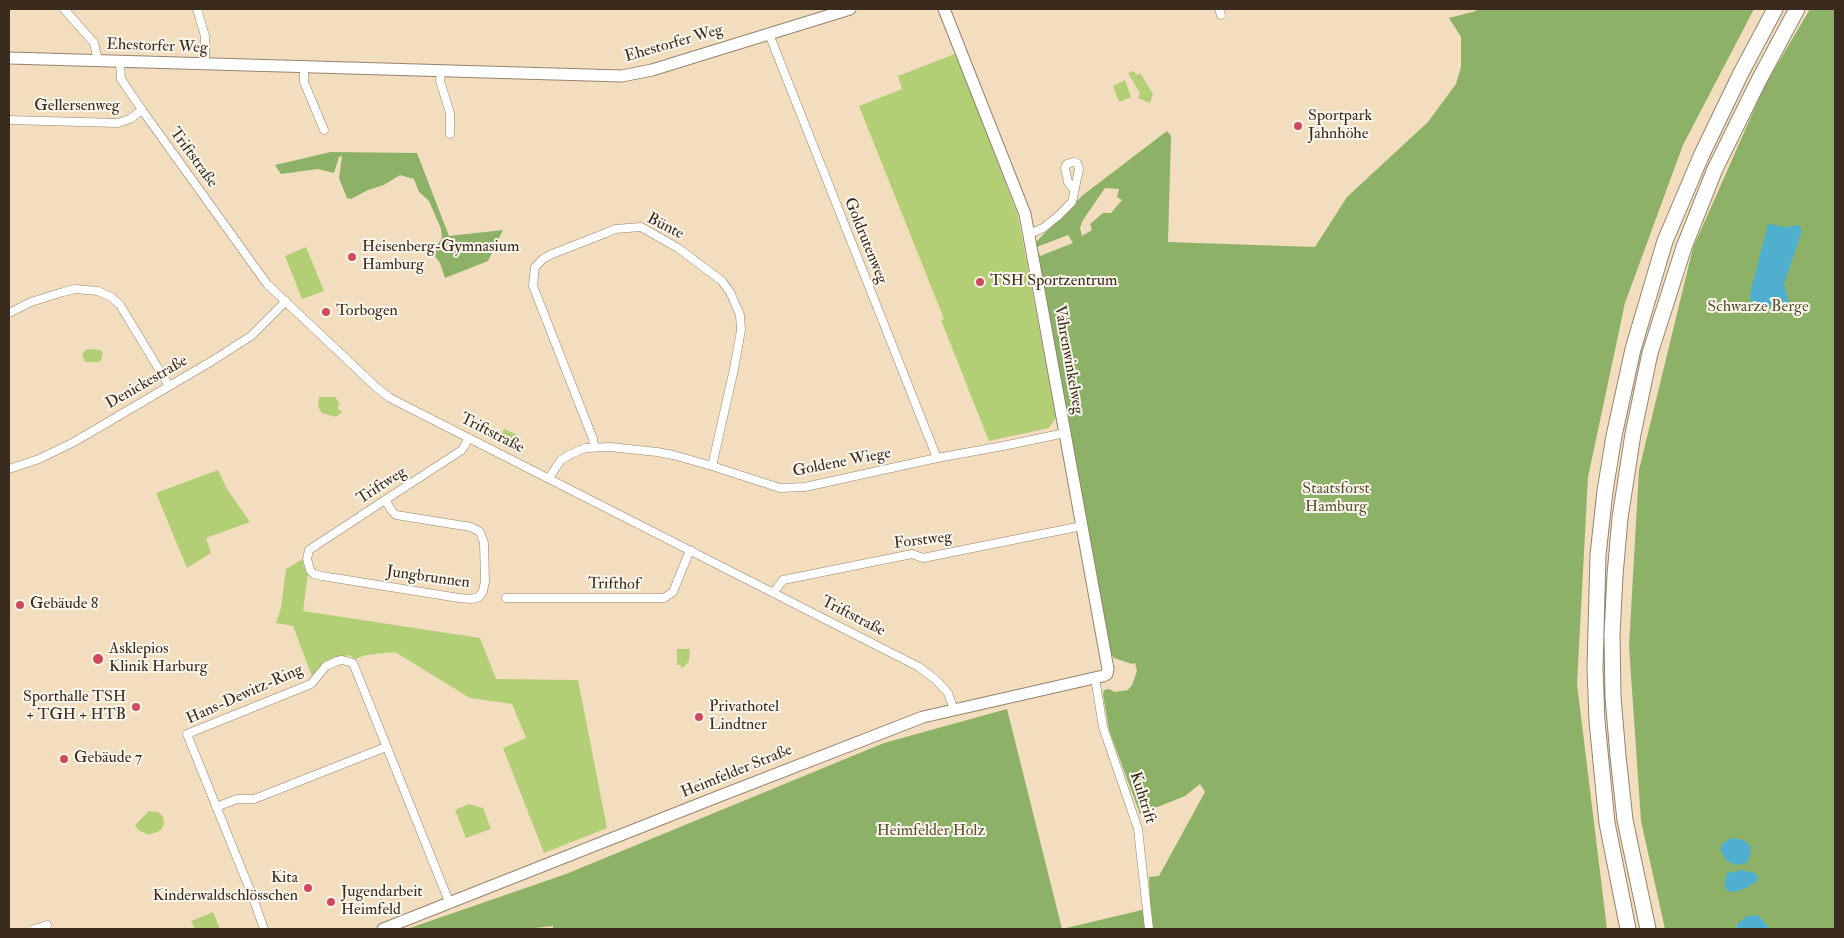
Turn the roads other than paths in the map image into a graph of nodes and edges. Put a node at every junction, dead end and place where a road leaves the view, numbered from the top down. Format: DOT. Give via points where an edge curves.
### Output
graph roads {
  1 [pos="64,9"];
  2 [pos="198,9"];
  3 [pos="850,9"];
  4 [pos="944,9"];
  5 [pos="1775,9"];
  6 [pos="1797,9"];
  7 [pos="769,34"];
  8 [pos="9,58"];
  9 [pos="98,61"];
  10 [pos="120,62"];
  11 [pos="205,65"];
  12 [pos="304,68"];
  13 [pos="441,72"];
  14 [pos="142,110"];
  15 [pos="9,120"];
  16 [pos="324,130"];
  17 [pos="450,134"];
  18 [pos="1074,190"];
  19 [pos="1029,234"];
  20 [pos="286,301"];
  21 [pos="9,313"];
  22 [pos="169,386"];
  23 [pos="1065,433"];
  24 [pos="469,438"];
  25 [pos="594,447"];
  26 [pos="937,458"];
  27 [pos="712,466"];
  28 [pos="9,469"];
  29 [pos="549,478"];
  30 [pos="385,500"];
  31 [pos="1082,526"];
  32 [pos="690,550"];
  33 [pos="307,554"];
  34 [pos="774,592"];
  35 [pos="506,598"];
  36 [pos="1108,669"];
  37 [pos="1095,678"];
  38 [pos="954,710"];
  39 [pos="386,747"];
  40 [pos="216,808"];
  41 [pos="450,904"];
  42 [pos="47,925"];
  43 [pos="34,929"];
  44 [pos="264,929"];
  45 [pos="388,929"];
  46 [pos="1149,929"];
  47 [pos="1628,929"];
  48 [pos="1648,929"];
  1 -- 9 [label="street" via="94,43"];
  2 -- 11 [label="street" via="205,36"];
  3 -- 7 [label="street, Ehestorfer Weg"];
  4 -- 19 [label="street, Vahrenwinkelweg" via="1025,214"];
  5 -- 47 [label="highway" via="1702,154 1666,241 1633,349 1605,491 1595,632 1597,721 1607,823"];
  6 -- 48 [label="highway" via="1715,169 1684,247 1650,353 1633,434 1620,518 1612,635 1618,756 1626,820"];
  7 -- 13 [label="street, Ehestorfer Weg" via="642,73 622,76"];
  7 -- 26 [label="street, Goldrutenweg"];
  8 -- 9 [label="street, Ehestorfer Weg"];
  9 -- 10 [label="street, Ehestorfer Weg"];
  10 -- 11 [label="street, Ehestorfer Weg"];
  10 -- 14 [label="street, Triftstraße" via="122,78"];
  11 -- 12 [label="street, Ehestorfer Weg"];
  12 -- 13 [label="street, Ehestorfer Weg"];
  12 -- 16 [label="street" via="304,82"];
  13 -- 17 [label="street" via="440,82 450,113"];
  14 -- 15 [label="street, Gellersenweg" via="118,123"];
  14 -- 20 [label="street, Triftstraße" via="240,249 267,284"];
  18 -- 19 [label="street" via="1072,202 1058,216"];
  19 -- 23 [label="street, Vahrenwinkelweg"];
  20 -- 22 [label="street, Denickestraße" via="245,340"];
  20 -- 24 [label="street, Triftstraße" via="376,388"];
  21 -- 22 [label="street" via="63,292 98,291 120,305"];
  22 -- 28 [label="street, Denickestraße" via="74,442"];
  23 -- 26 [label="street, Goldene Wiege"];
  23 -- 31 [label="street, Vahrenwinkelweg"];
  24 -- 29 [label="street, Triftstraße"];
  24 -- 30 [label="street, Triftweg" via="462,450"];
  25 -- 27 [label="street, Goldene Wiege" via="657,452"];
  25 -- 27 [label="street, Bünte" via="533,286 535,267 552,254 615,229 641,227 661,236 722,281 740,315 741,330 734,369"];
  25 -- 29 [label="street, Goldene Wiege" via="564,458"];
  26 -- 27 [label="street, Goldene Wiege" via="805,487 780,488"];
  29 -- 32 [label="street, Triftstraße"];
  30 -- 33 [label="street, Triftweg"];
  30 -- 33 [label="street, Jungbrunnen" via="396,514 471,527 480,532 484,543 485,582 479,597 459,598 314,574"];
  31 -- 34 [label="street, Forstweg" via="923,558 912,554 783,580"];
  31 -- 36 [label="street, Vahrenwinkelweg"];
  32 -- 34 [label="street, Triftstraße"];
  32 -- 35 [label="street, Trifthof" via="673,592 664,598"];
  34 -- 38 [label="street, Triftstraße" via="919,667 948,693"];
  36 -- 37 [label="street, Heimfelder Straße" via="1105,675"];
  37 -- 38 [label="street, Heimfelder Straße"];
  37 -- 46 [label="street, Kuhtrift" via="1105,733 1138,829"];
  38 -- 41 [label="street, Heimfelder Straße" via="923,717 792,767"];
  39 -- 40 [label="street" via="254,799 237,799"];
  39 -- 40 [label="street, Hans-Dewitz-Ring" via="353,663 332,662 311,684 187,734"];
  39 -- 41 [label="street, Hans-Dewitz-Ring"];
  40 -- 44 [label="street, Hans-Dewitz-Ring"];
  41 -- 45 [label="street, Heimfelder Straße"];
  42 -- 43 [label="street"];
}
